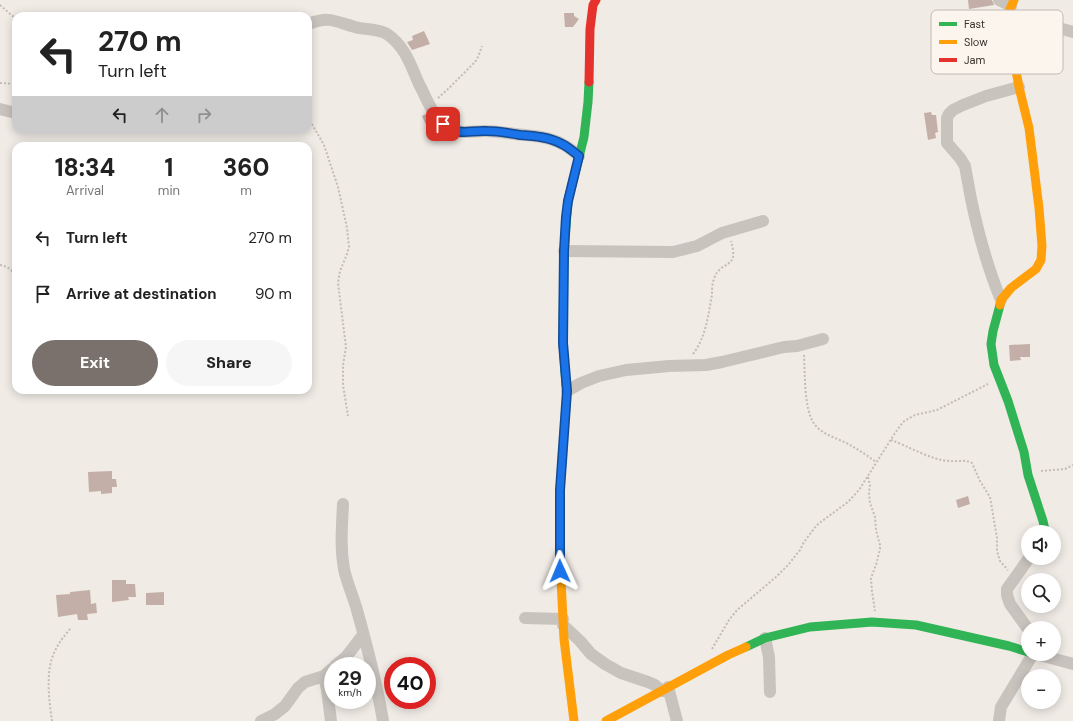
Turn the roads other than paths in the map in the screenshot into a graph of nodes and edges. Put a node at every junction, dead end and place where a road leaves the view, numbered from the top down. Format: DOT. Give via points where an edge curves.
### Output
graph roads {
  1 [pos="596,0"];
  2 [pos="999,0"];
  3 [pos="1011,7"];
  4 [pos="312,22"];
  5 [pos="1063,28"];
  6 [pos="1073,32"];
  7 [pos="1017,74"];
  8 [pos="1019,86"];
  9 [pos="0,109"];
  10 [pos="12,112"];
  11 [pos="579,156"];
  12 [pos="763,221"];
  13 [pos="564,251"];
  14 [pos="1001,300"];
  15 [pos="823,339"];
  16 [pos="567,391"];
  17 [pos="344,504"];
  18 [pos="1044,525"];
  19 [pos="1024,565"];
  20 [pos="525,618"];
  21 [pos="1023,621"];
  22 [pos="563,622"];
  23 [pos="363,634"];
  24 [pos="766,638"];
  25 [pos="1021,650"];
  26 [pos="347,657"];
  27 [pos="1036,661"];
  28 [pos="1060,661"];
  29 [pos="1073,664"];
  30 [pos="324,673"];
  31 [pos="665,689"];
  32 [pos="770,692"];
  33 [pos="329,709"];
  34 [pos="261,721"];
  35 [pos="331,721"];
  36 [pos="383,721"];
  37 [pos="574,721"];
  38 [pos="606,721"];
  39 [pos="677,721"];
  40 [pos="999,721"];
  1 -- 11 [label="street" via="591,24 588,102"];
  2 -- 3 [label="street"];
  4 -- 11 [label="street" via="330,19 387,34 409,60 436,116 454,131 486,131 540,137 562,144"];
  5 -- 6 [label="street"];
  7 -- 8 [label="street"];
  8 -- 14 [label="street" via="1029,128 1035,174 1042,239 1041,260 1036,269 1011,288"];
  8 -- 14 [label="street" via="953,110 947,118 947,143 965,166 976,223"];
  9 -- 10 [label="street"];
  11 -- 13 [label="street" via="568,201"];
  12 -- 13 [label="street" via="728,231 697,246 673,252"];
  13 -- 16 [label="street" via="563,343"];
  14 -- 18 [label="street" via="991,344 994,365 1024,452"];
  15 -- 16 [label="street" via="706,365 626,370 581,382"];
  16 -- 22 [label="street" via="560,490"];
  17 -- 23 [label="street" via="341,537 344,569"];
  19 -- 21 [label="street" via="1007,589 1010,604"];
  20 -- 22 [label="street"];
  22 -- 31 [label="street" via="591,654 605,664 621,673"];
  22 -- 37 [label="street"];
  23 -- 26 [label="street"];
  23 -- 36 [label="street"];
  24 -- 25 [label="street" via="810,627 875,622 916,625"];
  24 -- 31 [label="street"];
  24 -- 32 [label="street"];
  27 -- 40 [label="street" via="1001,707"];
  28 -- 29 [label="street"];
  30 -- 34 [label="street" via="304,682 285,706"];
  31 -- 38 [label="street"];
  31 -- 39 [label="street"];
  33 -- 35 [label="street"];
}
